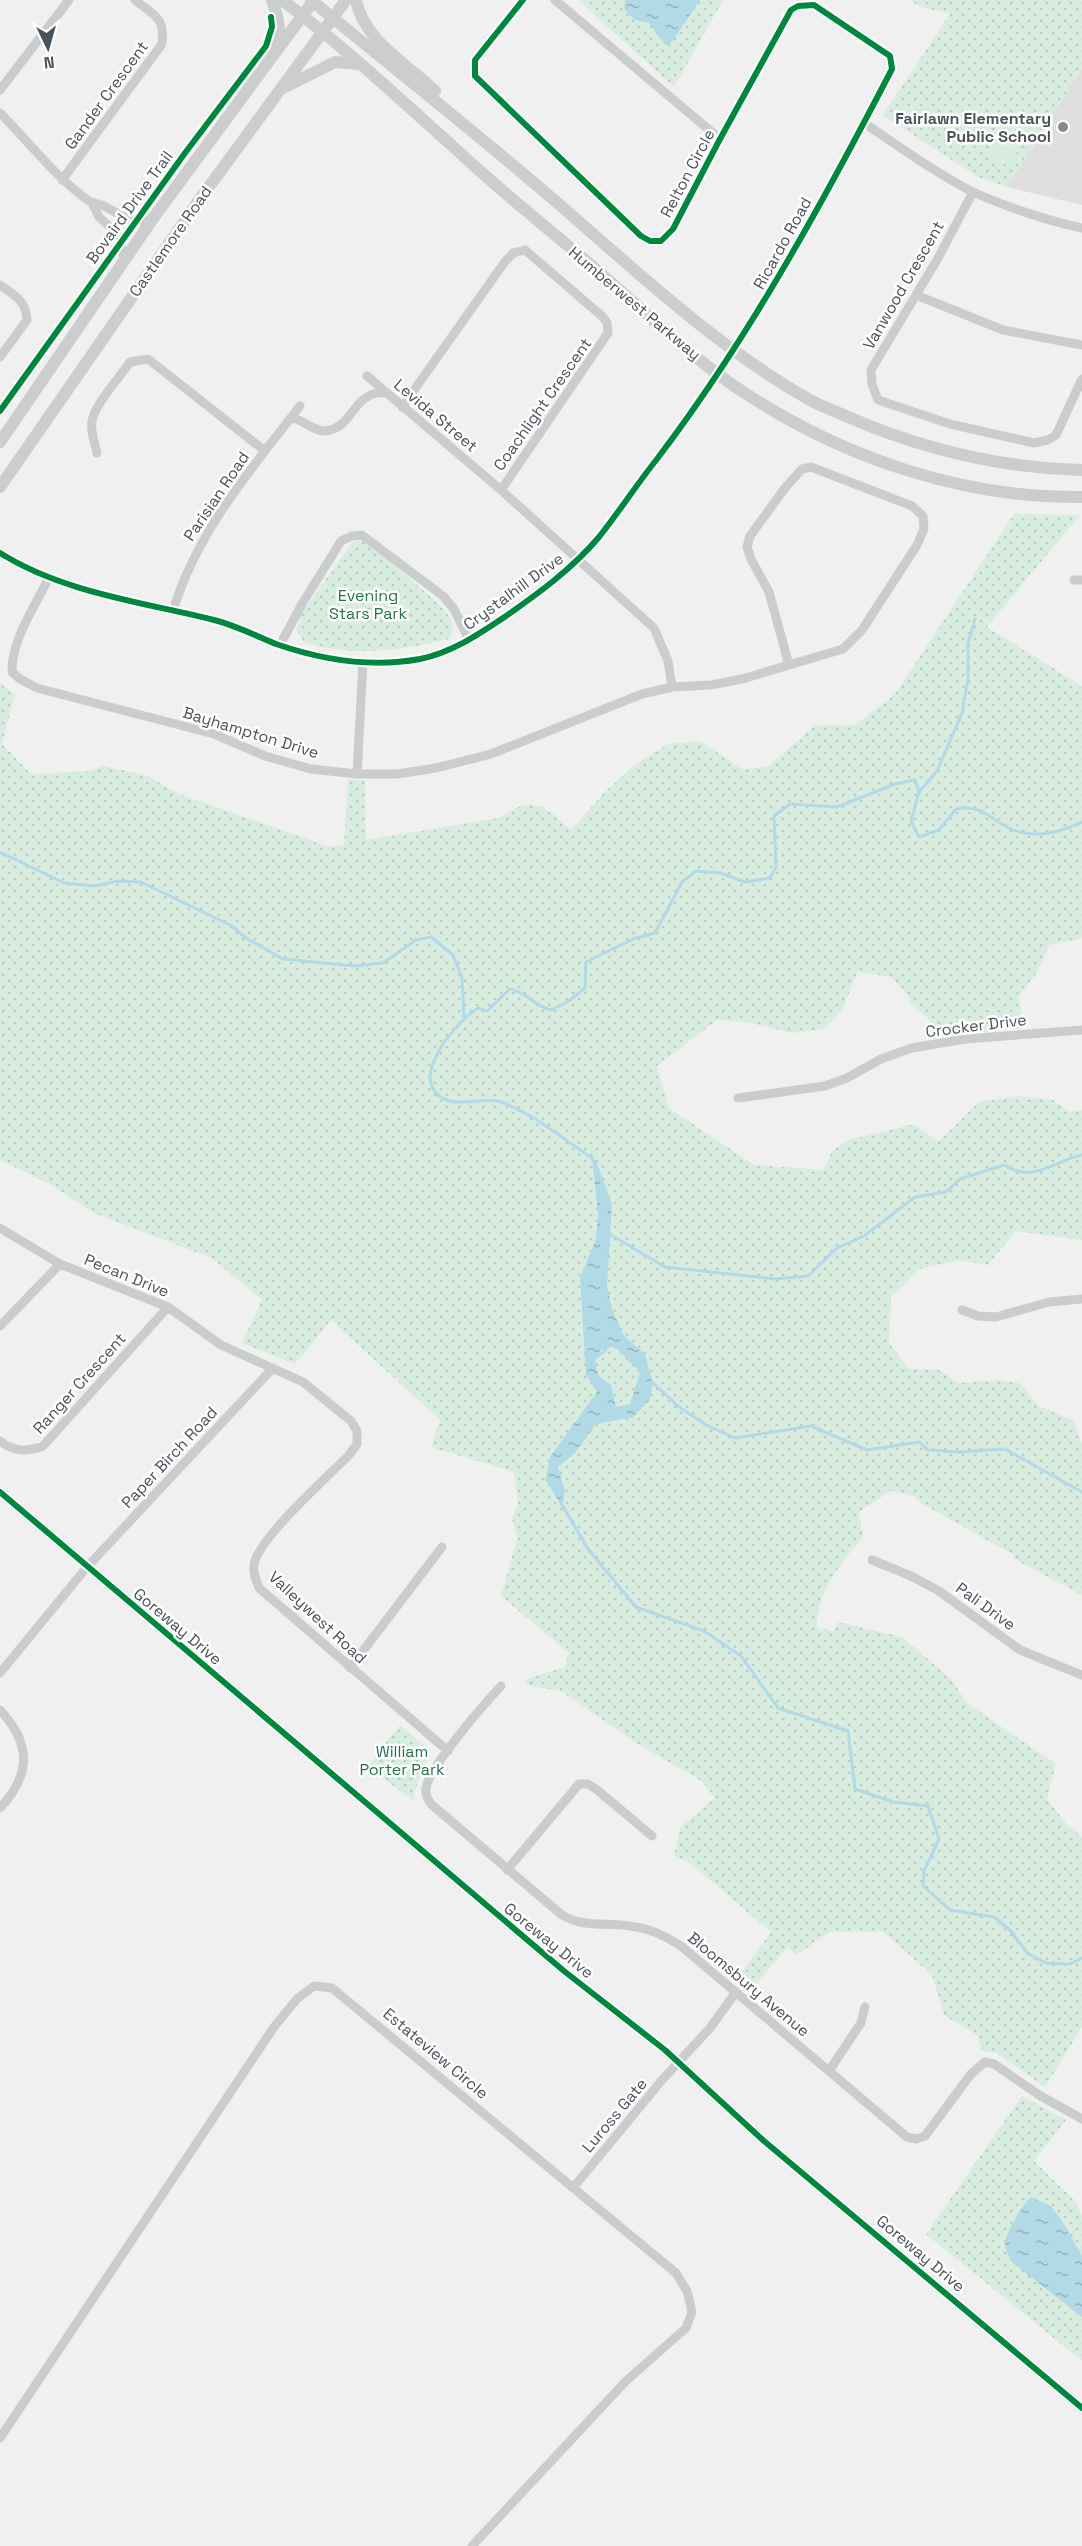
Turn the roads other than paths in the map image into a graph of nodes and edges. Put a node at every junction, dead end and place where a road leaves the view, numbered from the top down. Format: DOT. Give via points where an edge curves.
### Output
graph roads {
  1 [pos="69,0"];
  2 [pos="135,0"];
  3 [pos="272,0"];
  4 [pos="282,0"];
  5 [pos="346,0"];
  6 [pos="356,0"];
  7 [pos="523,0"];
  8 [pos="555,0"];
  9 [pos="313,1"];
  10 [pos="302,16"];
  11 [pos="333,18"];
  12 [pos="322,33"];
  13 [pos="272,57"];
  14 [pos="359,64"];
  15 [pos="0,90"];
  16 [pos="279,90"];
  17 [pos="0,113"];
  18 [pos="864,123"];
  19 [pos="480,137"];
  20 [pos="720,138"];
  21 [pos="62,180"];
  22 [pos="973,192"];
  23 [pos="92,203"];
  24 [pos="154,217"];
  25 [pos="1082,228"];
  26 [pos="124,260"];
  27 [pos="0,285"];
  28 [pos="916,295"];
  29 [pos="1082,345"];
  30 [pos="734,350"];
  31 [pos="0,357"];
  32 [pos="718,374"];
  33 [pos="367,376"];
  34 [pos="1082,379"];
  35 [pos="386,393"];
  36 [pos="300,406"];
  37 [pos="402,406"];
  38 [pos="291,418"];
  39 [pos="0,442"];
  40 [pos="265,451"];
  41 [pos="97,453"];
  42 [pos="1082,470"];
  43 [pos="0,487"];
  44 [pos="501,490"];
  45 [pos="1082,497"];
  46 [pos="0,553"];
  47 [pos="579,559"];
  48 [pos="48,579"];
  49 [pos="173,610"];
  50 [pos="469,640"];
  51 [pos="280,645"];
  52 [pos="363,663"];
  53 [pos="789,665"];
  54 [pos="672,687"];
  55 [pos="357,774"];
  56 [pos="1082,1030"];
  57 [pos="738,1098"];
  58 [pos="0,1228"];
  59 [pos="60,1264"];
  60 [pos="1082,1299"];
  61 [pos="168,1307"];
  62 [pos="962,1310"];
  63 [pos="0,1326"];
  64 [pos="273,1368"];
  65 [pos="0,1441"];
  66 [pos="0,1492"];
  67 [pos="442,1547"];
  68 [pos="872,1560"];
  69 [pos="87,1567"];
  70 [pos="350,1668"];
  71 [pos="0,1673"];
  72 [pos="1082,1675"];
  73 [pos="501,1686"];
  74 [pos="0,1710"];
  75 [pos="448,1751"];
  76 [pos="0,1808"];
  77 [pos="652,1836"];
  78 [pos="507,1870"];
  79 [pos="736,1992"];
  80 [pos="865,2007"];
  81 [pos="679,2062"];
  82 [pos="829,2071"];
  83 [pos="1082,2119"];
  84 [pos="573,2188"];
  85 [pos="1082,2408"];
  86 [pos="0,2438"];
  87 [pos="472,2546"];
  1 -- 15 [label="street"];
  2 -- 21 [label="street, Gander Crescent" via="159,19 164,28 162,44"];
  3 -- 13 [label="main road" via="279,20"];
  4 -- 10 [label="main road, Humberwest Parkway"];
  5 -- 11 [label="main road, Castlemore Road"];
  6 -- 19 [label="main road" via="362,20 378,41"];
  7 -- 20 [label="street, Relton Circle" via="475,60 475,76 641,236 661,241 674,229"];
  8 -- 20 [label="street, Relton Circle"];
  9 -- 10 [label="main road, Castlemore Road"];
  9 -- 11 [label="main road, Humberwest Parkway"];
  10 -- 12 [label="main road, Humberwest Parkway"];
  10 -- 13 [label="main road, Castlemore Road"];
  11 -- 12 [label="main road, Castlemore Road"];
  11 -- 19 [label="main road, Humberwest Parkway"];
  12 -- 14 [label="main road, Humberwest Parkway"];
  12 -- 16 [label="main road, Castlemore Road"];
  13 -- 24 [label="main road, Castlemore Road"];
  14 -- 16 [label="main road" via="335,62"];
  14 -- 32 [label="main road, Humberwest Parkway"];
  16 -- 43 [label="main road, Castlemore Road"];
  17 -- 21 [label="street"];
  18 -- 20 [label="street, Relton Circle" via="892,69 890,56 814,5 806,4 786,17"];
  18 -- 22 [label="street"];
  18 -- 30 [label="street, Ricardo Road" via="778,280"];
  19 -- 30 [label="main road, Humberwest Parkway"];
  21 -- 23 [label="street"];
  22 -- 25 [label="street"];
  22 -- 28 [label="street, Vanwood Crescent"];
  23 -- 24 [label="street" via="104,205 130,220"];
  23 -- 26 [label="street" via="99,217 119,235"];
  24 -- 26 [label="main road, Castlemore Road"];
  26 -- 39 [label="main road, Castlemore Road"];
  27 -- 31 [label="street" via="19,298 27,320"];
  28 -- 29 [label="street" via="1003,330"];
  28 -- 34 [label="street, Vanwood Crescent" via="872,370 878,400 950,424 1034,443 1056,435"];
  30 -- 32 [label="street, Ricardo Road"];
  30 -- 42 [label="main road, Humberwest Parkway" via="813,401 895,435 977,458 1043,469"];
  32 -- 45 [label="main road, Humberwest Parkway" via="748,396 825,438 895,466 998,491"];
  32 -- 47 [label="street, Crystalhill Drive"];
  33 -- 35 [label="street, Levida Street"];
  35 -- 37 [label="street, Levida Street"];
  35 -- 38 [label="street" via="369,394 334,429 315,429"];
  36 -- 38 [label="street, Parisian Road"];
  37 -- 44 [label="street, Levida Street"];
  37 -- 44 [label="street, Coachlight Crescent" via="504,262 513,253 525,250 603,317 608,333"];
  38 -- 40 [label="street, Parisian Road"];
  40 -- 41 [label="street" via="148,359 130,362 95,412 92,432"];
  40 -- 49 [label="street, Parisian Road" via="200,544"];
  44 -- 47 [label="street, Levida Street"];
  46 -- 48 [label="street, Crystalhill Drive"];
  47 -- 50 [label="street, Crystalhill Drive" via="536,595"];
  47 -- 54 [label="street, Levida Street" via="654,628 668,661"];
  48 -- 49 [label="street, Crystalhill Drive"];
  48 -- 55 [label="street, Bayhampton Drive" via="12,660 12,672 20,679 37,688 214,735 311,769"];
  49 -- 51 [label="street, Crystalhill Drive" via="218,621"];
  50 -- 51 [label="street" via="443,596 362,535 341,541"];
  50 -- 52 [label="street, Crystalhill Drive" via="427,657"];
  51 -- 52 [label="street, Crystalhill Drive"];
  52 -- 55 [label="street"];
  53 -- 53 [label="street, Bayhampton Drive" via="843,650 862,630 924,529 923,516 912,506 811,467 802,469 785,488 750,536 747,548 769,592"];
  53 -- 54 [label="street, Bayhampton Drive" via="742,680"];
  54 -- 55 [label="street, Bayhampton Drive" via="642,694 491,754 397,774"];
  56 -- 57 [label="street, Crocker Drive" via="965,1039 920,1047 880,1059 825,1086"];
  58 -- 59 [label="street, Pecan Drive"];
  59 -- 61 [label="street, Pecan Drive"];
  59 -- 63 [label="street"];
  60 -- 62 [label="street" via="1049,1302 996,1317"];
  61 -- 64 [label="street, Pecan Drive" via="221,1345"];
  61 -- 65 [label="street, Ranger Crescent" via="43,1446 14,1449"];
  64 -- 69 [label="street, Paper Birch Road"];
  64 -- 70 [label="street, Valleywest Road" via="303,1382 351,1421 357,1431 357,1444 267,1539 256,1556 254,1576 259,1588"];
  66 -- 69 [label="street, Goreway Drive"];
  67 -- 70 [label="street"];
  68 -- 72 [label="street, Pali Drive" via="939,1592 1020,1650"];
  69 -- 71 [label="street, Paper Birch Road"];
  69 -- 81 [label="street, Goreway Drive" via="564,1971"];
  70 -- 75 [label="street, Valleywest Road"];
  73 -- 75 [label="street, Bloomsbury Avenue"];
  74 -- 76 [label="street" via="15,1726 24,1748 23,1775"];
  75 -- 78 [label="street, Bloomsbury Avenue" via="429,1780 427,1797"];
  77 -- 78 [label="street" via="596,1789 579,1784"];
  78 -- 79 [label="street, Bloomsbury Avenue" via="555,1910 576,1922 634,1926 673,1940"];
  79 -- 81 [label="street, Luross Gate"];
  79 -- 82 [label="street, Bloomsbury Avenue"];
  80 -- 82 [label="street" via="861,2023"];
  81 -- 84 [label="street, Luross Gate"];
  81 -- 85 [label="street, Goreway Drive" via="765,2141"];
  82 -- 83 [label="street, Bloomsbury Avenue" via="901,2132 916,2139 925,2136 970,2074 985,2062"];
  84 -- 86 [label="street, Estateview Circle" via="347,1998 332,1988 314,1986 297,1999 274,2027"];
  84 -- 87 [label="street, Estateview Circle" via="676,2273 687,2291 692,2312 686,2328 626,2381"];
}
